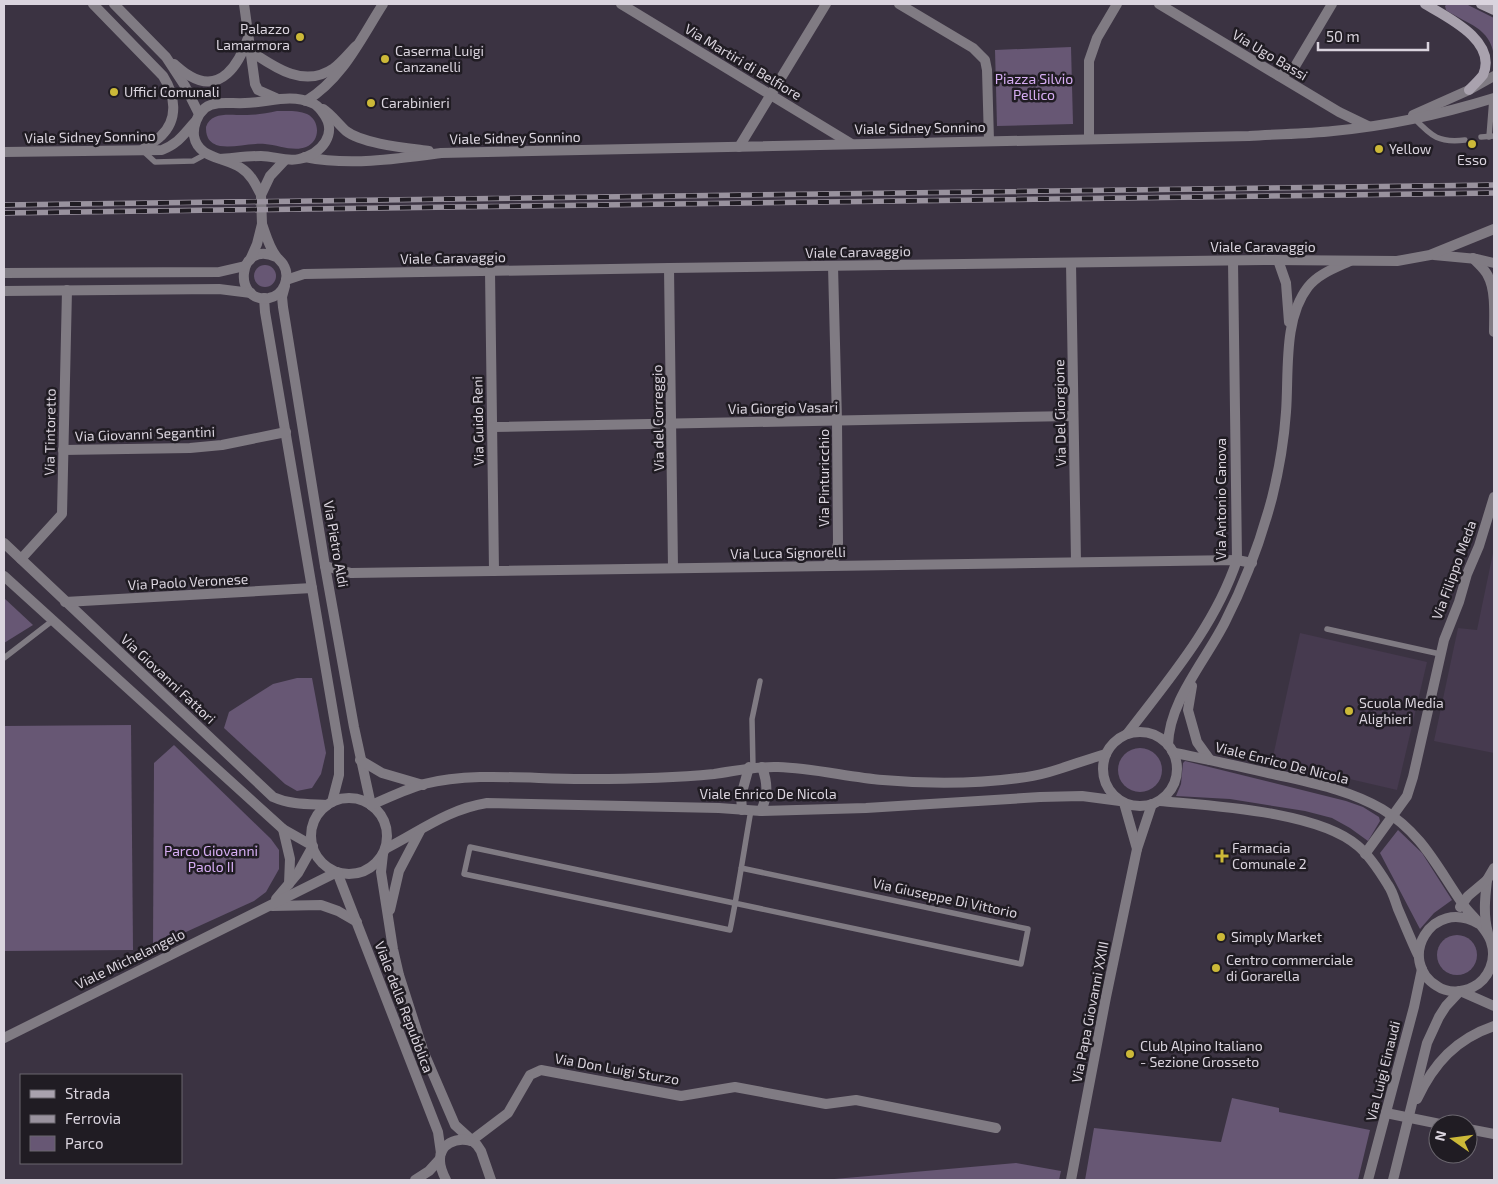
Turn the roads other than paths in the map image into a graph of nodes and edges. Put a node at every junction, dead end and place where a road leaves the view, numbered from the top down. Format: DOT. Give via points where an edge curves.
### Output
graph roads {
  1 [pos="93,4"];
  2 [pos="114,4"];
  3 [pos="244,4"];
  4 [pos="383,4"];
  5 [pos="620,4"];
  6 [pos="826,4"];
  7 [pos="899,4"];
  8 [pos="1117,4"];
  9 [pos="1159,4"];
  10 [pos="1332,4"];
  11 [pos="1425,4"];
  12 [pos="1481,4"];
  13 [pos="1494,10"];
  14 [pos="248,38"];
  15 [pos="356,46"];
  16 [pos="249,50"];
  17 [pos="166,58"];
  18 [pos="156,68"];
  19 [pos="1278,76"];
  20 [pos="1494,76"];
  21 [pos="185,86"];
  22 [pos="1469,90"];
  23 [pos="770,95"];
  24 [pos="276,98"];
  25 [pos="1493,99"];
  26 [pos="306,101"];
  27 [pos="318,106"];
  28 [pos="198,117"];
  29 [pos="1414,118"];
  30 [pos="1398,121"];
  31 [pos="1368,126"];
  32 [pos="1482,137"];
  33 [pos="1492,137"];
  34 [pos="1089,138"];
  35 [pos="1465,140"];
  36 [pos="989,141"];
  37 [pos="850,143"];
  38 [pos="739,147"];
  39 [pos="142,150"];
  40 [pos="4,152"];
  41 [pos="441,153"];
  42 [pos="206,154"];
  43 [pos="305,158"];
  44 [pos="220,159"];
  45 [pos="285,160"];
  46 [pos="261,195"];
  47 [pos="262,224"];
  48 [pos="1494,229"];
  49 [pos="1430,254"];
  50 [pos="276,257"];
  51 [pos="1473,258"];
  52 [pos="1278,260"];
  53 [pos="1233,261"];
  54 [pos="1350,261"];
  55 [pos="248,263"];
  56 [pos="1071,263"];
  57 [pos="1494,263"];
  58 [pos="833,266"];
  59 [pos="669,268"];
  60 [pos="490,271"];
  61 [pos="4,273"];
  62 [pos="286,283"];
  63 [pos="67,290"];
  64 [pos="4,291"];
  65 [pos="251,293"];
  66 [pos="264,298"];
  67 [pos="1494,304"];
  68 [pos="1494,332"];
  69 [pos="1290,333"];
  70 [pos="1074,416"];
  71 [pos="837,420"];
  72 [pos="671,424"];
  73 [pos="492,427"];
  74 [pos="286,432"];
  75 [pos="63,450"];
  76 [pos="1494,496"];
  77 [pos="4,544"];
  78 [pos="21,559"];
  79 [pos="1237,560"];
  80 [pos="1076,562"];
  81 [pos="1252,563"];
  82 [pos="325,566"];
  83 [pos="826,566"];
  84 [pos="673,568"];
  85 [pos="494,571"];
  86 [pos="4,576"];
  87 [pos="312,588"];
  88 [pos="65,602"];
  89 [pos="52,621"];
  90 [pos="1327,629"];
  91 [pos="1440,654"];
  92 [pos="4,658"];
  93 [pos="1193,678"];
  94 [pos="760,681"];
  95 [pos="1127,734"];
  96 [pos="1170,748"];
  97 [pos="1106,754"];
  98 [pos="360,760"];
  99 [pos="1210,760"];
  100 [pos="755,768"];
  101 [pos="423,784"];
  102 [pos="1122,802"];
  103 [pos="1156,802"];
  104 [pos="329,804"];
  105 [pos="371,805"];
  106 [pos="751,810"];
  107 [pos="1393,817"];
  108 [pos="283,829"];
  109 [pos="421,830"];
  110 [pos="313,846"];
  111 [pos="1137,849"];
  112 [pos="384,852"];
  113 [pos="1365,854"];
  114 [pos="741,868"];
  115 [pos="1494,868"];
  116 [pos="337,872"];
  117 [pos="1487,880"];
  118 [pos="288,886"];
  119 [pos="736,903"];
  120 [pos="1462,904"];
  121 [pos="269,906"];
  122 [pos="1454,917"];
  123 [pos="357,922"];
  124 [pos="388,924"];
  125 [pos="1478,924"];
  126 [pos="1488,936"];
  127 [pos="1494,951"];
  128 [pos="1419,958"];
  129 [pos="1422,969"];
  130 [pos="1460,991"];
  131 [pos="1494,1006"];
  132 [pos="1494,1026"];
  133 [pos="4,1038"];
  134 [pos="1386,1113"];
  135 [pos="1408,1118"];
  136 [pos="1428,1122"];
  137 [pos="996,1128"];
  138 [pos="1478,1131"];
  139 [pos="1494,1134"];
  140 [pos="471,1141"];
  141 [pos="440,1156"];
  142 [pos="415,1180"];
  143 [pos="446,1180"];
  144 [pos="491,1180"];
  145 [pos="1071,1180"];
  146 [pos="1368,1180"];
  147 [pos="1393,1180"];
  1 -- 18 [label="street"];
  2 -- 17 [label="street"];
  3 -- 14 [label="street"];
  4 -- 15 [label="street"];
  5 -- 23 [label="street, Via Martiri di Belfiore"];
  6 -- 23 [label="street"];
  7 -- 36 [label="street" via="973,48 984,60"];
  8 -- 34 [label="street" via="1088,61"];
  9 -- 19 [label="street, Via Ugo Bassi"];
  10 -- 19 [label="street" via="1294,68"];
  11 -- 22 [label="main road" via="1472,33 1484,46 1486,67"];
  12 -- 13 [label="main road"];
  14 -- 16 [label="street"];
  14 -- 17 [label="street" via="238,62 217,81 190,76"];
  15 -- 16 [label="street" via="334,68 306,77 271,65"];
  15 -- 26 [label="street" via="334,80"];
  16 -- 24 [label="street" via="254,84 258,90"];
  17 -- 21 [label="street"];
  18 -- 21 [label="street"];
  18 -- 39 [label="street" via="170,86 174,113 161,137"];
  19 -- 31 [label="street, Via Ugo Bassi"];
  20 -- 22 [label="street, Viale Sidney Sonnino"];
  21 -- 28 [label="street"];
  22 -- 30 [label="street, Viale Sidney Sonnino"];
  23 -- 37 [label="street, Via Martiri di Belfiore"];
  23 -- 38 [label="street"];
  24 -- 26 [label="street, Viale Sidney Sonnino"];
  24 -- 28 [label="street" via="213,104"];
  25 -- 29 [label="street, Viale Sidney Sonnino"];
  25 -- 33 [label="lane"];
  26 -- 27 [label="street, Viale Sidney Sonnino"];
  27 -- 41 [label="street, Viale Sidney Sonnino" via="346,131 358,137"];
  27 -- 43 [label="street" via="328,122 328,140"];
  28 -- 39 [label="street, Viale Sidney Sonnino" via="176,144 162,150"];
  28 -- 42 [label="street" via="194,134 197,146"];
  29 -- 30 [label="street, Viale Sidney Sonnino"];
  29 -- 35 [label="lane" via="1435,137 1449,142"];
  30 -- 31 [label="street, Viale Sidney Sonnino"];
  31 -- 34 [label="street, Viale Sidney Sonnino" via="1330,132 1249,136"];
  32 -- 33 [label="lane"];
  34 -- 36 [label="street, Viale Sidney Sonnino"];
  36 -- 37 [label="street, Viale Sidney Sonnino"];
  37 -- 38 [label="street, Viale Sidney Sonnino"];
  38 -- 41 [label="street, Viale Sidney Sonnino"];
  39 -- 40 [label="street, Viale Sidney Sonnino"];
  39 -- 42 [label="lane" via="155,162 193,161"];
  41 -- 43 [label="street, Viale Sidney Sonnino" via="360,160"];
  42 -- 44 [label="street"];
  43 -- 45 [label="street, Viale Sidney Sonnino"];
  44 -- 45 [label="street, Viale Sidney Sonnino" via="263,156"];
  44 -- 46 [label="street" via="241,168 254,181"];
  45 -- 46 [label="street" via="270,176"];
  46 -- 47 [label="street"];
  47 -- 50 [label="street"];
  47 -- 55 [label="street"];
  48 -- 49 [label="street, Viale Caravaggio"];
  49 -- 51 [label="street, Viale Caravaggio"];
  49 -- 54 [label="street, Viale Caravaggio" via="1396,261"];
  50 -- 55 [label="street" via="262,254"];
  50 -- 62 [label="street" via="284,265"];
  51 -- 57 [label="street, Viale Caravaggio"];
  51 -- 67 [label="street" via="1490,278"];
  52 -- 53 [label="street, Viale Caravaggio"];
  52 -- 54 [label="street, Viale Caravaggio"];
  52 -- 69 [label="street" via="1286,283"];
  53 -- 56 [label="street, Viale Caravaggio"];
  53 -- 79 [label="street, Via Antonio Canova"];
  54 -- 69 [label="street" via="1326,272 1309,286 1297,303"];
  55 -- 61 [label="street" via="219,272"];
  55 -- 65 [label="street" via="244,280"];
  56 -- 58 [label="street, Viale Caravaggio"];
  56 -- 70 [label="street, Via Del Giorgione"];
  58 -- 59 [label="street, Viale Caravaggio"];
  58 -- 71 [label="street, Via Pinturicchio"];
  59 -- 60 [label="street, Viale Caravaggio"];
  59 -- 72 [label="street, Via del Correggio"];
  60 -- 62 [label="street, Viale Caravaggio" via="304,274"];
  60 -- 73 [label="street, Via Guido Reni"];
  62 -- 66 [label="street, Viale Caravaggio" via="276,295"];
  62 -- 82 [label="street, Via Pietro Aldi" via="282,307"];
  63 -- 64 [label="street"];
  63 -- 65 [label="street" via="219,289"];
  63 -- 75 [label="street, Via Tintoretto"];
  65 -- 66 [label="street"];
  66 -- 74 [label="street"];
  67 -- 68 [label="street"];
  69 -- 81 [label="street" via="1286,414 1277,476 1263,534"];
  70 -- 71 [label="street, Via Giorgio Vasari"];
  70 -- 80 [label="street, Via Del Giorgione"];
  71 -- 72 [label="street, Via Giorgio Vasari"];
  71 -- 83 [label="street, Via Pinturicchio" via="838,543 835,557"];
  72 -- 73 [label="street, Via Giorgio Vasari"];
  72 -- 84 [label="street, Via del Correggio"];
  73 -- 85 [label="street, Via Guido Reni"];
  74 -- 75 [label="street, Via Giovanni Segantini" via="190,448"];
  74 -- 87 [label="street"];
  75 -- 78 [label="street, Via Tintoretto" via="62,514"];
  76 -- 91 [label="street, Via Filippo Meda"];
  77 -- 78 [label="street, Via Giovanni Fattori"];
  78 -- 88 [label="street, Via Giovanni Fattori"];
  79 -- 80 [label="street, Via Luca Signorelli"];
  79 -- 81 [label="street, Via Luca Signorelli"];
  79 -- 95 [label="street, Via Antonio Canova" via="1215,612 1175,673"];
  80 -- 83 [label="street, Via Luca Signorelli"];
  81 -- 93 [label="street" via="1224,625"];
  82 -- 85 [label="street, Via Luca Signorelli" via="351,573"];
  82 -- 98 [label="street, Via Pietro Aldi"];
  83 -- 84 [label="street, Via Luca Signorelli"];
  84 -- 85 [label="street, Via Luca Signorelli"];
  86 -- 89 [label="street"];
  87 -- 88 [label="street, Via Paolo Veronese"];
  87 -- 104 [label="street" via="339,747 339,775"];
  88 -- 104 [label="street, Via Giovanni Fattori" via="274,797 294,803"];
  89 -- 92 [label="lane"];
  89 -- 108 [label="street"];
  90 -- 91 [label="lane"];
  91 -- 107 [label="street, Via Filippo Meda" via="1412,781 1407,796"];
  93 -- 96 [label="street" via="1174,713 1168,735"];
  93 -- 99 [label="street" via="1188,710 1198,742"];
  94 -- 100 [label="lane" via="752,719"];
  95 -- 96 [label="street" via="1149,733"];
  95 -- 97 [label="street"];
  96 -- 99 [label="street, Viale Enrico De Nicola" via="1175,753"];
  96 -- 103 [label="street" via="1177,773 1168,793"];
  97 -- 100 [label="street, Viale Enrico De Nicola" via="1050,773 982,782 883,780 779,767"];
  97 -- 102 [label="street" via="1104,780 1112,794"];
  98 -- 101 [label="street, Viale Enrico De Nicola" via="382,773"];
  98 -- 105 [label="street, Via Pietro Aldi"];
  99 -- 107 [label="street, Viale Enrico De Nicola" via="1326,786 1358,796"];
  100 -- 101 [label="street, Viale Enrico De Nicola" via="652,778 473,777"];
  100 -- 106 [label="street" via="741,796"];
  100 -- 106 [label="street" via="767,780 767,798"];
  101 -- 105 [label="street, Viale Enrico De Nicola"];
  102 -- 103 [label="street" via="1134,806"];
  102 -- 106 [label="street, Viale Enrico De Nicola" via="1082,796 866,808"];
  102 -- 111 [label="street"];
  103 -- 111 [label="street, Via Papa Giovanni XXIII"];
  103 -- 113 [label="street" via="1206,804 1288,817 1342,835"];
  104 -- 105 [label="street" via="348,798"];
  104 -- 110 [label="street" via="315,821"];
  105 -- 112 [label="street, Viale della Repubblica" via="386,825"];
  106 -- 109 [label="street, Viale Enrico De Nicola" via="487,804 452,812"];
  106 -- 114 [label="lane, Via Giuseppe Di Vittorio"];
  107 -- 113 [label="street, Via Filippo Meda"];
  107 -- 120 [label="street, Viale Enrico De Nicola" via="1406,826 1433,856"];
  108 -- 110 [label="street"];
  108 -- 118 [label="street" via="290,859"];
  109 -- 112 [label="street, Viale Enrico De Nicola"];
  109 -- 124 [label="street" via="399,871"];
  110 -- 116 [label="street, Viale della Repubblica" via="319,859"];
  110 -- 118 [label="street, Viale Michelangelo"];
  111 -- 145 [label="street, Via Papa Giovanni XXIII"];
  112 -- 116 [label="street" via="374,865 363,871"];
  112 -- 124 [label="street, Viale della Repubblica" via="381,872"];
  113 -- 128 [label="street" via="1389,886"];
  114 -- 119 [label="lane, Via Giuseppe Di Vittorio"];
  114 -- 119 [label="lane, Via Giuseppe Di Vittorio" via="1028,929 1021,964"];
  115 -- 117 [label="street"];
  116 -- 121 [label="street, Viale Michelangelo"];
  116 -- 123 [label="street, Viale della Repubblica"];
  117 -- 120 [label="street"];
  117 -- 126 [label="street" via="1484,904"];
  118 -- 121 [label="street, Viale Michelangelo"];
  119 -- 119 [label="lane, Via Giuseppe Di Vittorio" via="470,847 464,874 730,930"];
  120 -- 122 [label="street"];
  120 -- 125 [label="street, Viale Enrico De Nicola"];
  121 -- 123 [label="street, Viale Michelangelo" via="321,905"];
  121 -- 133 [label="street, Viale Michelangelo"];
  122 -- 125 [label="street" via="1463,917"];
  122 -- 128 [label="street" via="1442,919 1424,934"];
  123 -- 141 [label="street, Viale della Repubblica" via="438,1132"];
  124 -- 140 [label="street, Viale della Repubblica" via="399,975 424,1053 455,1125"];
  125 -- 126 [label="street, Viale Enrico De Nicola"];
  126 -- 127 [label="street, Viale Enrico De Nicola"];
  127 -- 130 [label="street, Viale Enrico De Nicola" via="1488,973 1481,982"];
  128 -- 129 [label="street"];
  129 -- 130 [label="street" via="1437,986 1448,991"];
  129 -- 134 [label="street, Via Luigi Einaudi"];
  130 -- 131 [label="street"];
  130 -- 135 [label="street" via="1446,1006 1432,1031"];
  132 -- 135 [label="street" via="1451,1049 1426,1080"];
  134 -- 135 [label="street"];
  134 -- 146 [label="street, Via Luigi Einaudi"];
  135 -- 136 [label="street"];
  135 -- 147 [label="street"];
  137 -- 140 [label="street, Via Don Luigi Sturzo" via="856,1100 826,1104 735,1087 681,1096 542,1070 530,1075 508,1112"];
  138 -- 139 [label="street"];
  140 -- 141 [label="street" via="457,1139 444,1147"];
  140 -- 144 [label="street, Viale della Repubblica" via="481,1151"];
  141 -- 142 [label="street" via="429,1171"];
  141 -- 143 [label="street, Viale della Repubblica"];
}
